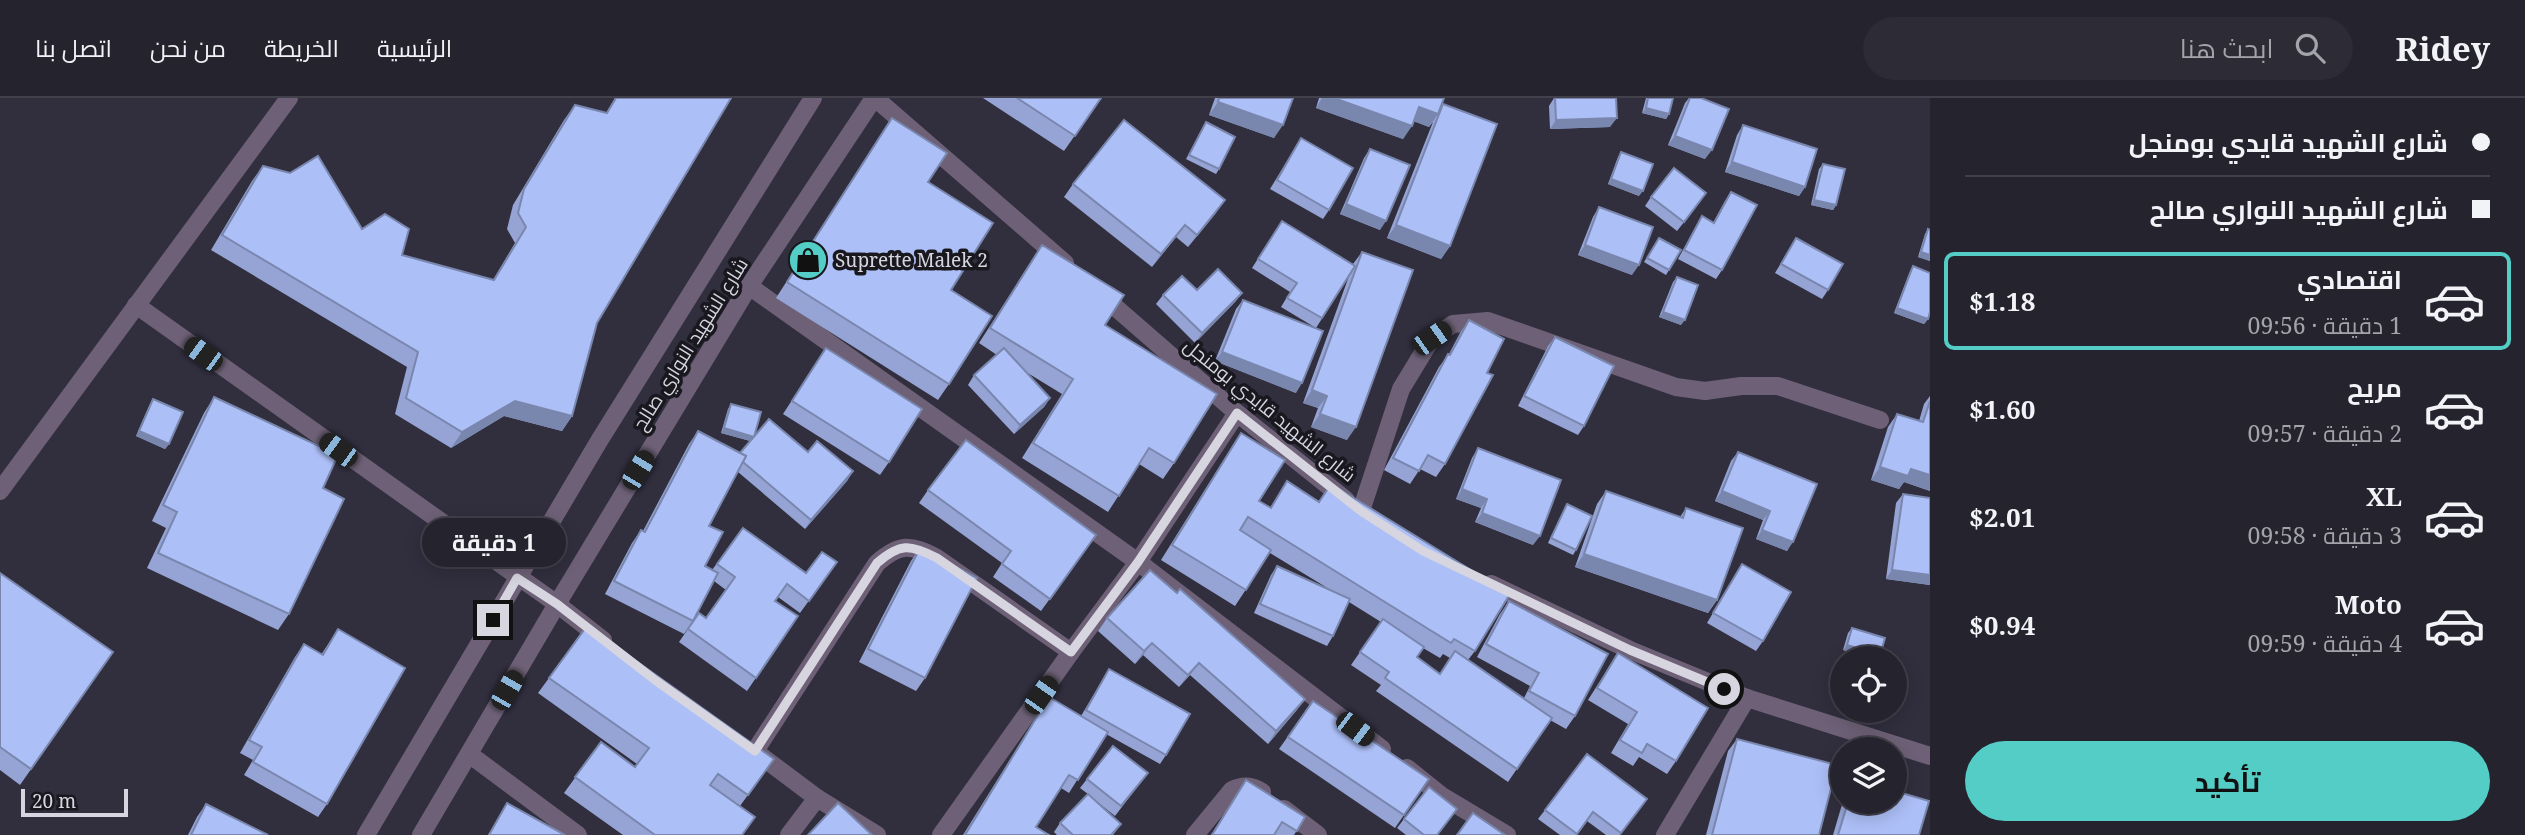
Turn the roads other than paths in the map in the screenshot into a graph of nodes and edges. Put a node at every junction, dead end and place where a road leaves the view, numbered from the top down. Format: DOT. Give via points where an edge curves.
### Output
graph roads {
  1 [pos="289,98"];
  2 [pos="813,98"];
  3 [pos="875,98"];
  4 [pos="749,286"];
  5 [pos="136,305"];
  6 [pos="1237,413"];
  7 [pos="1880,420"];
  8 [pos="0,491"];
  9 [pos="1138,562"];
  10 [pos="1473,576"];
  11 [pos="517,578"];
  12 [pos="557,604"];
  13 [pos="1071,652"];
  14 [pos="622,654"];
  15 [pos="1747,698"];
  16 [pos="469,754"];
  17 [pos="1930,756"];
  18 [pos="817,798"];
  19 [pos="366,835"];
  20 [pos="421,835"];
  21 [pos="579,835"];
  22 [pos="789,835"];
  23 [pos="877,835"];
  24 [pos="941,835"];
  25 [pos="1195,835"];
  26 [pos="1318,835"];
  27 [pos="1507,835"];
  28 [pos="1665,835"];
  1 -- 5 [label="street"];
  2 -- 11 [label="street, شارع الشهيد النواري صالح"];
  3 -- 4 [label="street, شارع الشهيد النواري صالح"];
  3 -- 6 [label="street, شارع الشهيد قايدي بومنجل"];
  4 -- 9 [label="street"];
  4 -- 12 [label="street, شارع الشهيد النواري صالح"];
  5 -- 8 [label="street"];
  5 -- 11 [label="street"];
  6 -- 7 [label="street, شارع الشهيد قايدي بومنجل" via="1366,514 1401,389 1432,338 1453,324 1488,321 1676,387 1705,391 1779,386"];
  6 -- 9 [label="street"];
  9 -- 13 [label="street"];
  9 -- 27 [label="street" via="1442,796"];
  10 -- 15 [label="street" via="1630,650"];
  11 -- 12 [label="street"];
  11 -- 19 [label="street, شارع الشهيد النواري صالح"];
  12 -- 14 [label="street"];
  12 -- 16 [label="street, شارع الشهيد النواري صالح"];
  13 -- 18 [label="street" via="937,558 918,548 890,552 877,563 749,747"];
  13 -- 24 [label="street"];
  15 -- 17 [label="street"];
  15 -- 28 [label="street"];
  16 -- 20 [label="street, شارع الشهيد النواري صالح"];
  16 -- 21 [label="street"];
  18 -- 22 [label="street"];
  18 -- 23 [label="street"];
  25 -- 26 [label="street" via="1240,786 1261,790"];
}
